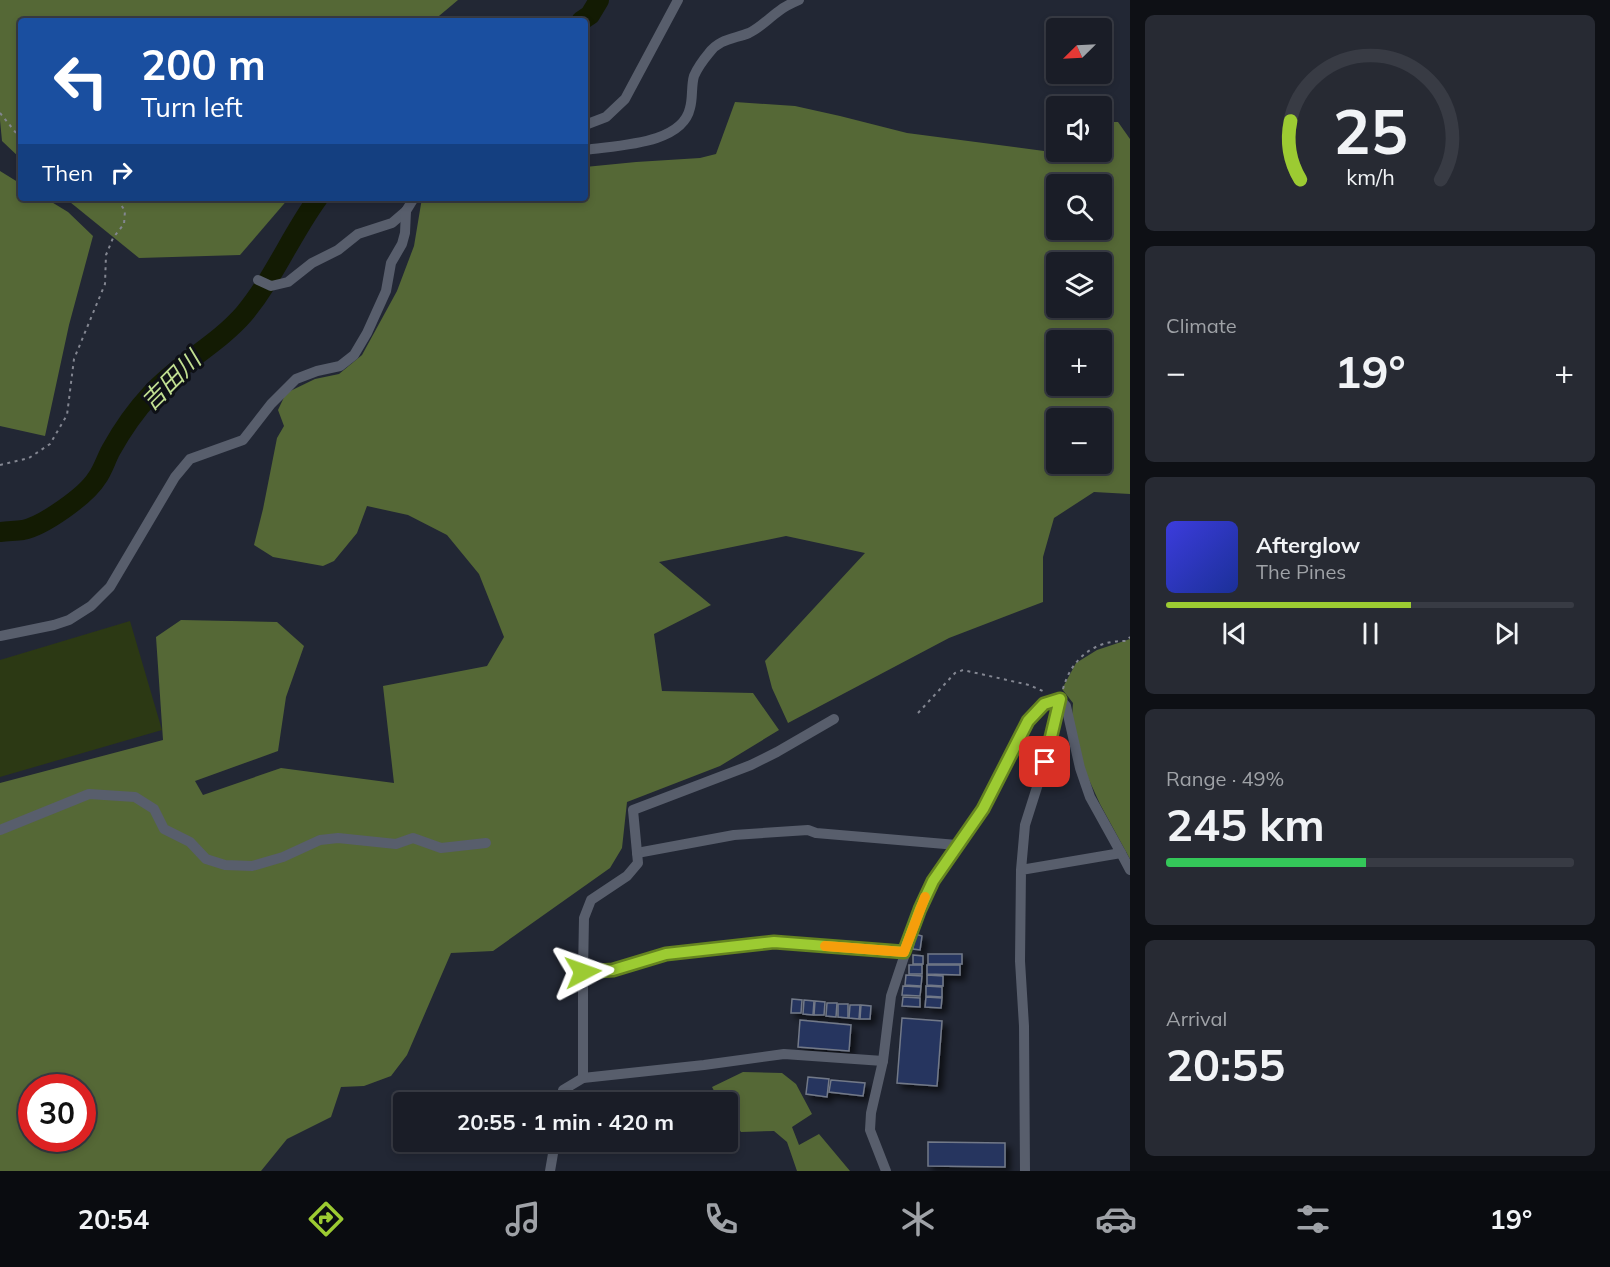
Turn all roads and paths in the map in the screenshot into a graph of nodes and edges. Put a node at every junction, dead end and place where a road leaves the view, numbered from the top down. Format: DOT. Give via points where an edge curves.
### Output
graph roads {
  1 [pos="678,0"];
  2 [pos="799,0"];
  3 [pos="0,113"];
  4 [pos="588,124"];
  5 [pos="18,135"];
  6 [pos="588,150"];
  7 [pos="119,201"];
  8 [pos="412,201"];
  9 [pos="406,211"];
  10 [pos="258,280"];
  11 [pos="0,465"];
  12 [pos="0,636"];
  13 [pos="1130,637"];
  14 [pos="1060,699"];
  15 [pos="918,713"];
  16 [pos="834,719"];
  17 [pos="0,830"];
  18 [pos="486,843"];
  19 [pos="957,844"];
  20 [pos="637,852"];
  21 [pos="1121,853"];
  22 [pos="1021,870"];
  23 [pos="1130,870"];
  24 [pos="904,952"];
  25 [pos="583,972"];
  26 [pos="882,1061"];
  27 [pos="583,1078"];
  28 [pos="563,1092"];
  29 [pos="553,1152"];
  30 [pos="550,1171"];
  31 [pos="886,1171"];
  32 [pos="1025,1171"];
  1 -- 4 [label="street" via="625,99 606,117"];
  2 -- 6 [label="street" via="755,30 720,42 709,51 693,77 689,115 674,131"];
  3 -- 5 [label="path"];
  7 -- 11 [label="path" via="125,211 124,224 106,255 105,284 74,359 67,415 50,444 29,458"];
  8 -- 9 [label="street"];
  9 -- 10 [label="street" via="392,223 358,234 288,282 271,286"];
  9 -- 12 [label="street" via="405,233 391,263 386,291 354,355 340,366 296,379 270,404 243,440 190,459 175,477 110,587 90,606 62,622"];
  13 -- 14 [label="path" via="1090,649 1077,660 1066,677"];
  14 -- 15 [label="path" via="1029,685 963,670 955,673"];
  14 -- 19 [label="street" via="1044,704 1028,721 983,809"];
  14 -- 21 [label="street" via="1066,706 1090,797"];
  14 -- 22 [label="street" via="1025,825"];
  16 -- 20 [label="street" via="751,765 633,810"];
  17 -- 18 [label="street" via="89,794 135,797 154,809 164,829 190,842 207,859 225,865 252,866 320,840 338,838 396,844 413,838 441,848"];
  19 -- 20 [label="street" via="808,830 734,835"];
  19 -- 24 [label="street" via="933,881"];
  20 -- 25 [label="street" via="636,869 591,900 584,918"];
  21 -- 22 [label="street"];
  21 -- 23 [label="street"];
  22 -- 32 [label="street"];
  24 -- 25 [label="street" via="774,942 666,954 613,970"];
  24 -- 26 [label="street" via="891,996"];
  25 -- 27 [label="street"];
  26 -- 27 [label="street" via="784,1054"];
  26 -- 31 [label="street" via="870,1130"];
  27 -- 28 [label="street"];
  29 -- 30 [label="street"];
}
